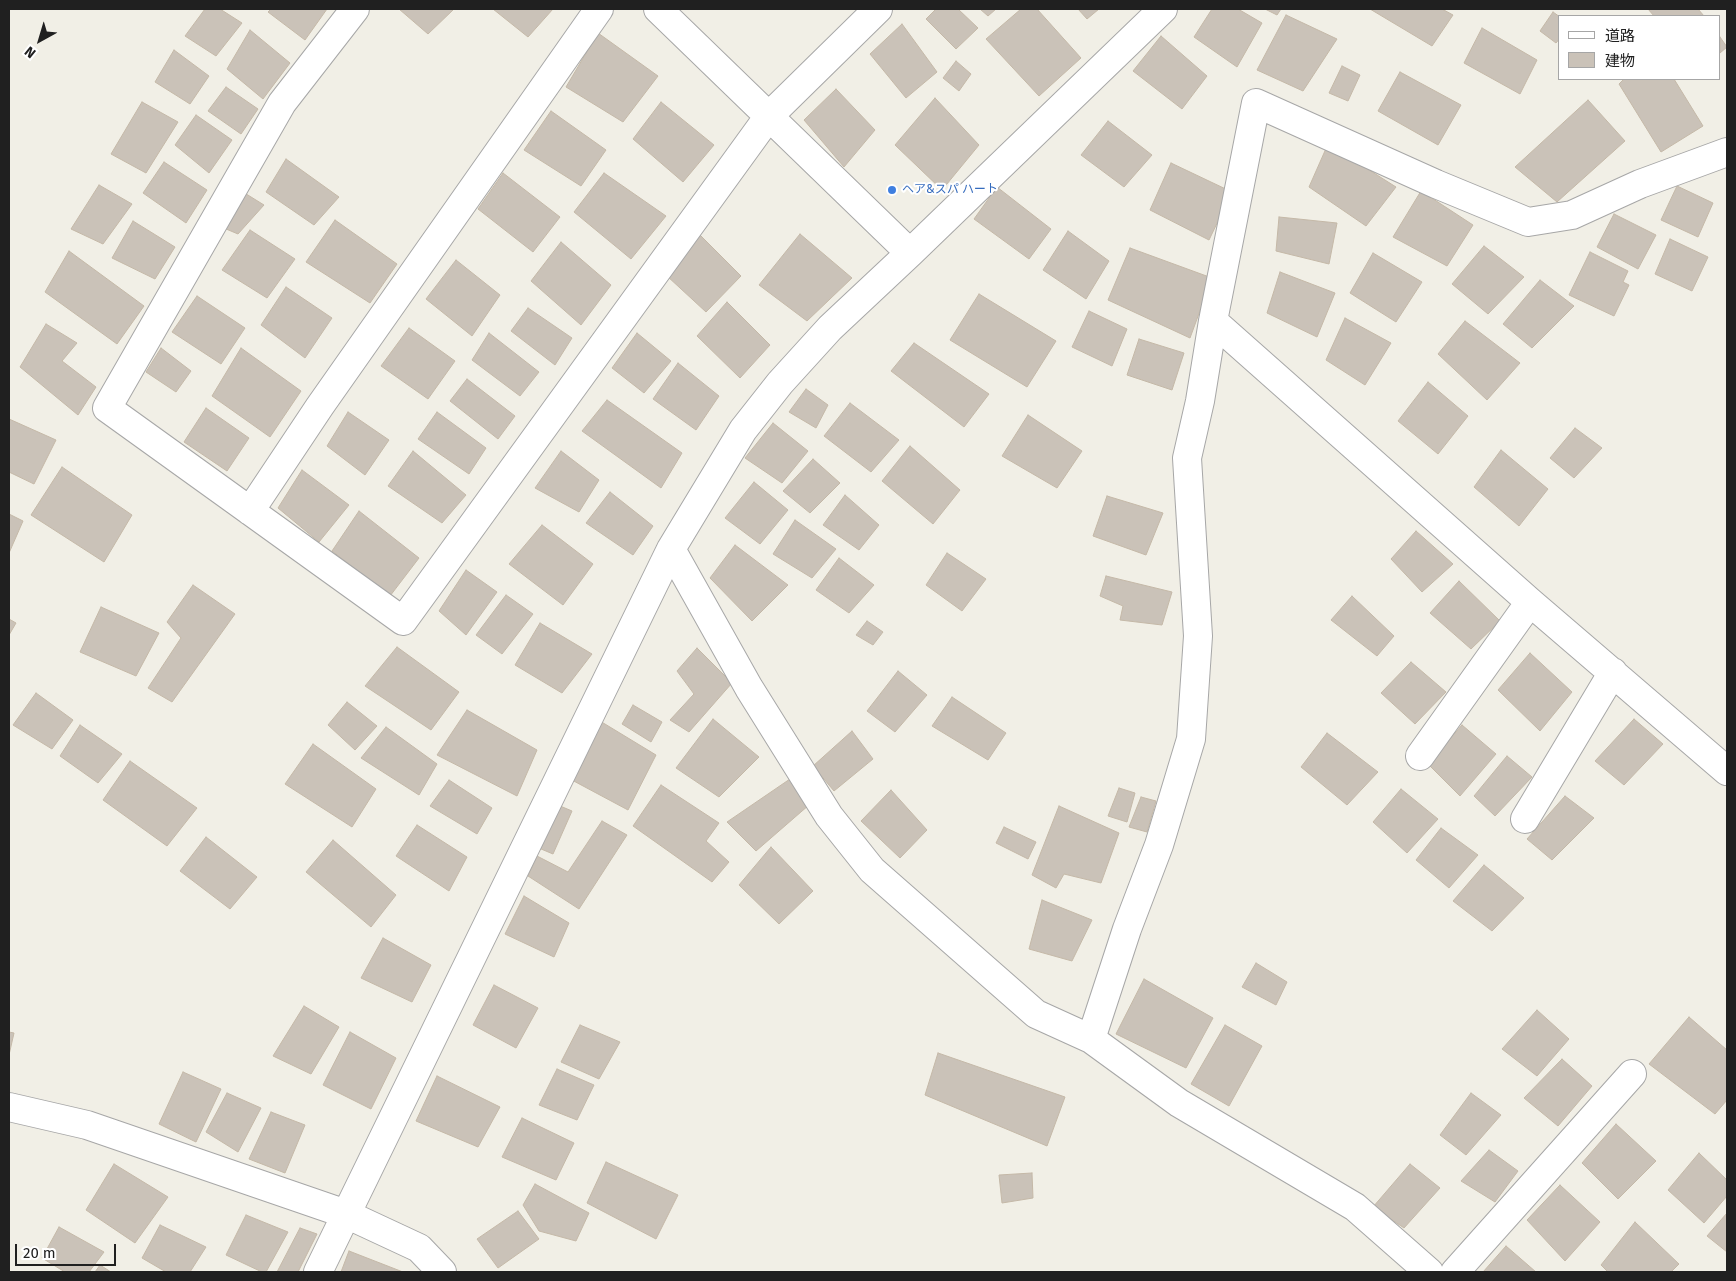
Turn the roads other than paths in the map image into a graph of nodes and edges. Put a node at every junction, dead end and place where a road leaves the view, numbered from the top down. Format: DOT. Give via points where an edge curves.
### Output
graph roads {
  1 [pos="355,9"];
  2 [pos="599,9"];
  3 [pos="658,9"];
  4 [pos="878,9"];
  5 [pos="1163,9"];
  6 [pos="769,116"];
  7 [pos="1727,152"];
  8 [pos="910,253"];
  9 [pos="1213,321"];
  10 [pos="250,511"];
  11 [pos="671,549"];
  12 [pos="1530,602"];
  13 [pos="1613,672"];
  14 [pos="1420,756"];
  15 [pos="1727,771"];
  16 [pos="1526,819"];
  17 [pos="1091,1039"];
  18 [pos="1632,1074"];
  19 [pos="9,1107"];
  20 [pos="346,1214"];
  21 [pos="318,1272"];
  22 [pos="442,1272"];
  23 [pos="1429,1272"];
  24 [pos="1454,1272"];
  1 -- 10 [label="street" via="282,103 107,408"];
  2 -- 10 [label="street"];
  3 -- 6 [label="street"];
  4 -- 6 [label="street"];
  5 -- 8 [label="street"];
  6 -- 8 [label="street"];
  6 -- 10 [label="street" via="403,621"];
  7 -- 9 [label="street" via="1640,184 1572,215 1528,222 1256,103"];
  8 -- 11 [label="street" via="830,328 780,383 743,430"];
  9 -- 12 [label="street"];
  9 -- 17 [label="street" via="1187,458 1198,636 1191,740 1159,845"];
  11 -- 17 [label="street" via="748,688 829,816 872,870 1036,1014"];
  11 -- 20 [label="street"];
  12 -- 13 [label="street"];
  12 -- 14 [label="street"];
  13 -- 15 [label="street"];
  13 -- 16 [label="street"];
  17 -- 23 [label="street" via="1179,1103 1355,1207"];
  18 -- 24 [label="street"];
  19 -- 20 [label="street" via="87,1125"];
  20 -- 21 [label="street"];
  20 -- 22 [label="street" via="419,1248"];
}
